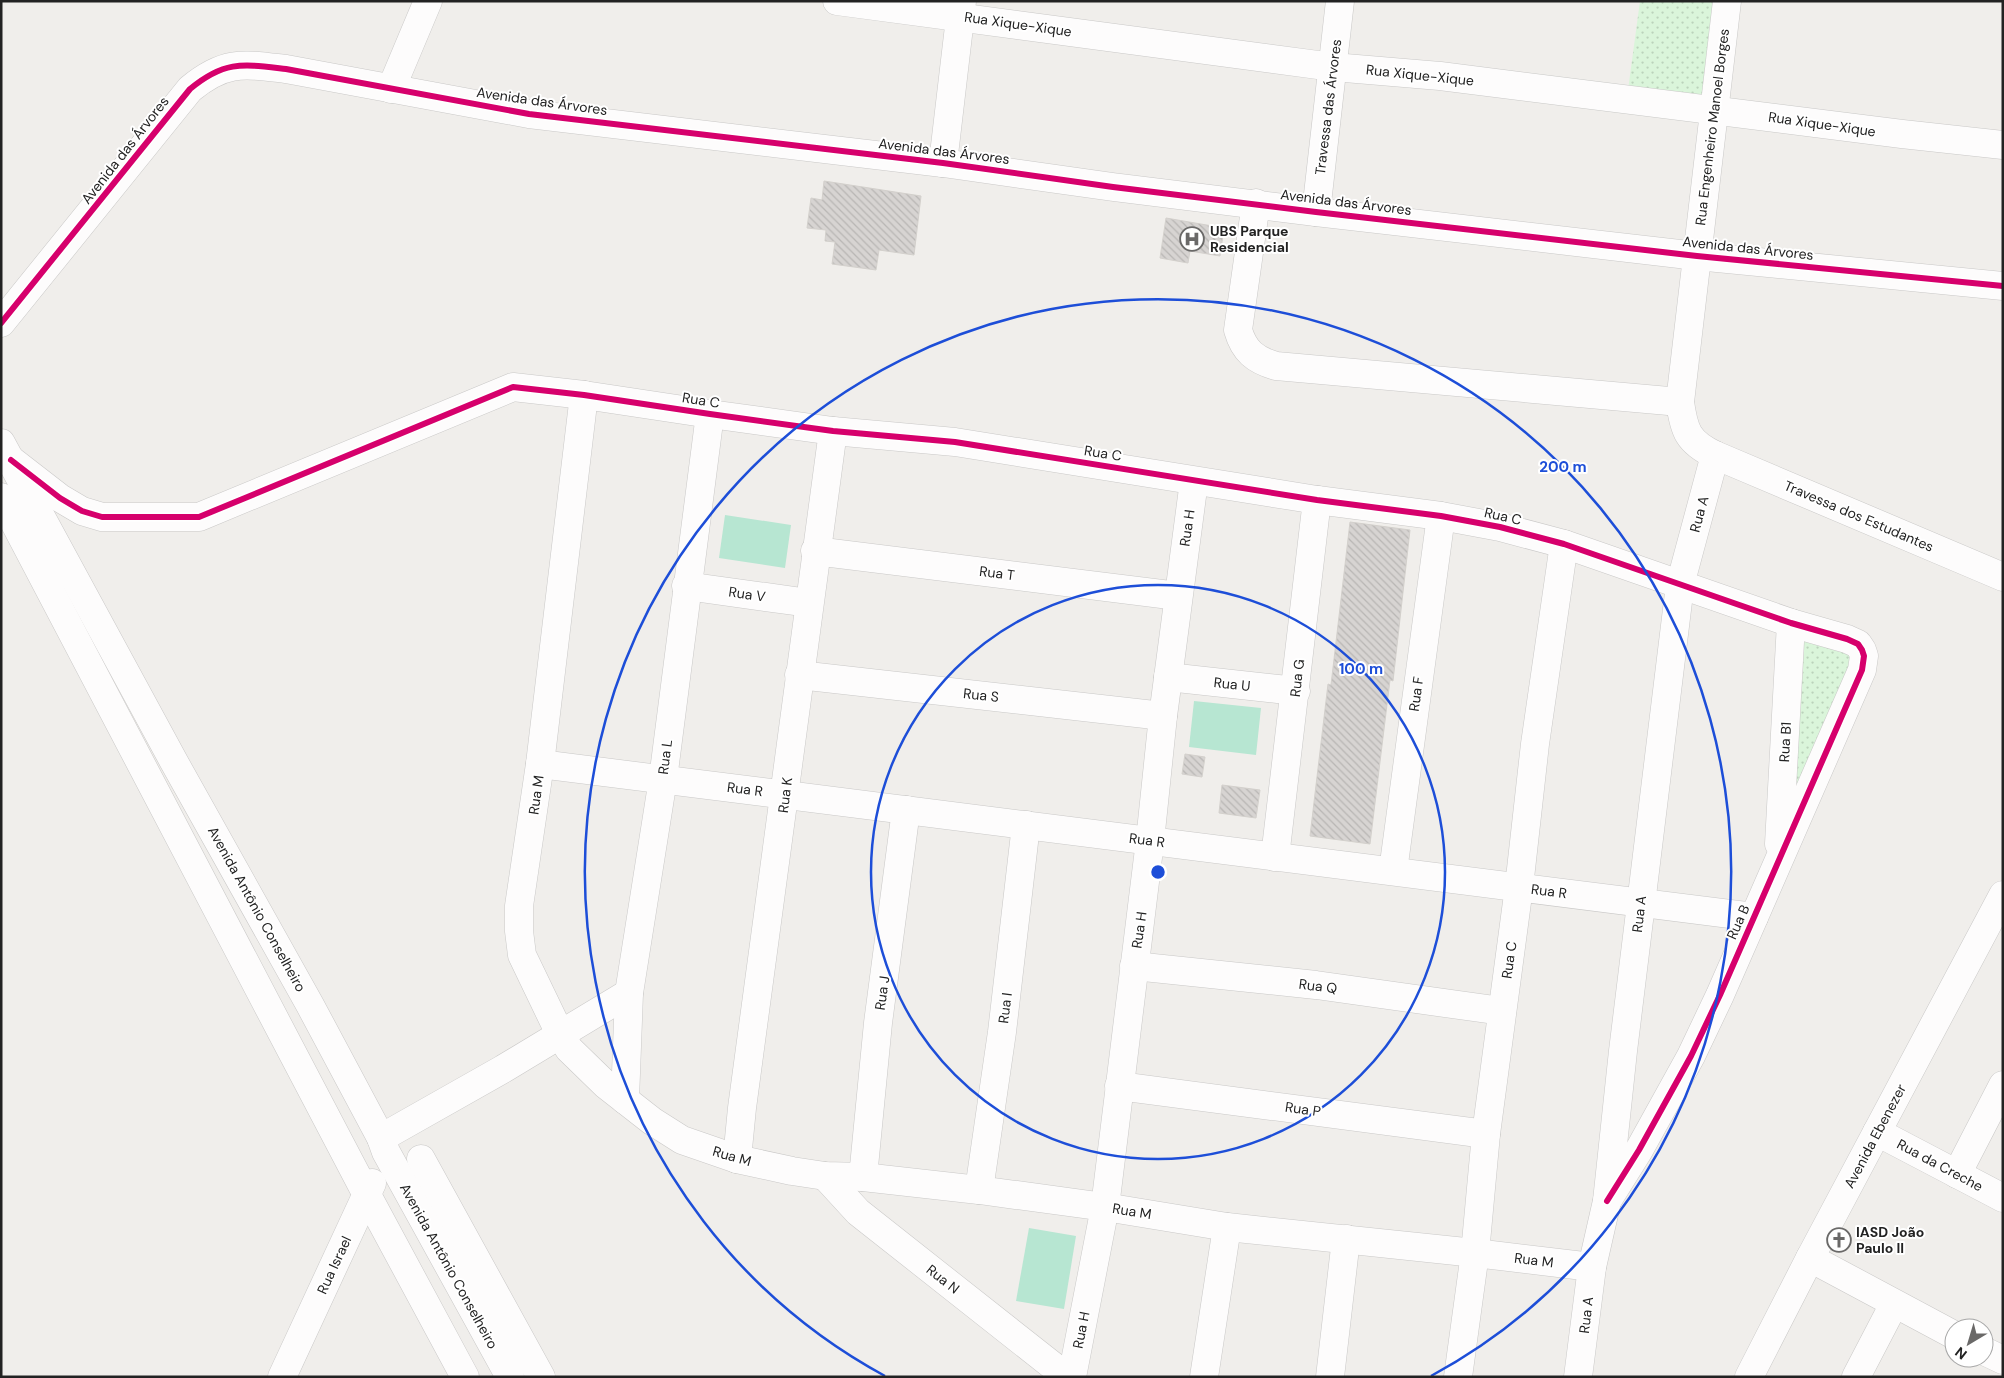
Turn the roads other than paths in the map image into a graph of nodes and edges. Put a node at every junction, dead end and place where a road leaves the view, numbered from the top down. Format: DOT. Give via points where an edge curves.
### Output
graph roads {
  1 [pos="428,1"];
  2 [pos="837,1"];
  3 [pos="1340,1"];
  4 [pos="1727,1"];
  5 [pos="961,9"];
  6 [pos="1333,67"];
  7 [pos="391,89"];
  8 [pos="1714,109"];
  9 [pos="2003,145"];
  10 [pos="943,163"];
  11 [pos="1256,203"];
  12 [pos="1316,212"];
  13 [pos="1697,256"];
  14 [pos="2003,286"];
  15 [pos="1,323"];
  16 [pos="584,395"];
  17 [pos="1680,402"];
  18 [pos="710,414"];
  19 [pos="833,431"];
  20 [pos="6,451"];
  21 [pos="1715,455"];
  22 [pos="1194,481"];
  23 [pos="1,497"];
  24 [pos="1317,500"];
  25 [pos="1441,516"];
  26 [pos="1564,544"];
  27 [pos="816,551"];
  28 [pos="2003,577"];
  29 [pos="1680,585"];
  30 [pos="686,586"];
  31 [pos="1178,596"];
  32 [pos="809,603"];
  33 [pos="1791,623"];
  34 [pos="1858,644"];
  35 [pos="799,675"];
  36 [pos="1168,678"];
  37 [pos="1296,692"];
  38 [pos="1163,716"];
  39 [pos="540,764"];
  40 [pos="663,779"];
  41 [pos="785,794"];
  42 [pos="906,810"];
  43 [pos="1026,825"];
  44 [pos="1150,841"];
  45 [pos="1275,856"];
  46 [pos="1778,861"];
  47 [pos="1393,871"];
  48 [pos="1518,887"];
  49 [pos="2003,895"];
  50 [pos="1640,903"];
  51 [pos="1754,917"];
  52 [pos="1134,966"];
  53 [pos="629,993"];
  54 [pos="1502,1011"];
  55 [pos="560,1034"];
  56 [pos="2003,1085"];
  57 [pos="1119,1086"];
  58 [pos="625,1100"];
  59 [pos="1877,1132"];
  60 [pos="1486,1134"];
  61 [pos="384,1145"];
  62 [pos="421,1159"];
  63 [pos="737,1159"];
  64 [pos="1957,1174"];
  65 [pos="825,1176"];
  66 [pos="863,1177"];
  67 [pos="979,1190"];
  68 [pos="367,1195"];
  69 [pos="2003,1198"];
  70 [pos="1607,1201"];
  71 [pos="1104,1206"];
  72 [pos="1227,1227"];
  73 [pos="1346,1239"];
  74 [pos="1476,1253"];
  75 [pos="1810,1258"];
  76 [pos="1592,1267"];
  77 [pos="1894,1304"];
  78 [pos="1944,1330"];
  79 [pos="282,1377"];
  80 [pos="465,1377"];
  81 [pos="510,1377"];
  82 [pos="541,1377"];
  83 [pos="1067,1377"];
  84 [pos="1072,1377"];
  85 [pos="1204,1377"];
  86 [pos="1330,1377"];
  87 [pos="1458,1377"];
  88 [pos="1578,1377"];
  89 [pos="1750,1377"];
  90 [pos="1856,1377"];
  1 -- 7 [label="street"];
  2 -- 5 [label="street, Rua Xique-Xique"];
  3 -- 6 [label="street, Travessa das Árvores"];
  4 -- 8 [label="street, Rua Engenheiro Manoel Borges"];
  5 -- 6 [label="street, Rua Xique-Xique"];
  5 -- 10 [label="street"];
  6 -- 8 [label="street, Rua Xique-Xique" via="1440,76"];
  6 -- 12 [label="street, Travessa das Árvores"];
  7 -- 10 [label="street, Avenida das Árvores" via="529,114"];
  7 -- 15 [label="street, Avenida das Árvores" via="286,68 248,64 220,69 204,77 190,89"];
  8 -- 9 [label="street, Rua Xique-Xique"];
  8 -- 13 [label="street, Rua Engenheiro Manoel Borges"];
  10 -- 11 [label="street, Avenida das Árvores"];
  11 -- 12 [label="street, Avenida das Árvores"];
  11 -- 17 [label="street" via="1238,330 1242,343 1266,363"];
  12 -- 13 [label="street, Avenida das Árvores"];
  13 -- 14 [label="street, Avenida das Árvores"];
  13 -- 17 [label="street, Rua Engenheiro Manoel Borges"];
  16 -- 18 [label="street, Rua C"];
  16 -- 20 [label="street, Rua C" via="513,387 199,518 102,517 82,511 60,498"];
  16 -- 39 [label="street, Rua M"];
  17 -- 21 [label="street, Travessa dos Estudantes" via="1682,419 1694,443"];
  18 -- 19 [label="street, Rua C"];
  18 -- 30 [label="street, Rua L"];
  19 -- 22 [label="street, Rua C" via="955,442"];
  19 -- 27 [label="street, Rua K"];
  20 -- 61 [label="street, Avenida Antônio Conselheiro"];
  21 -- 28 [label="street, Travessa dos Estudantes"];
  21 -- 29 [label="street, Rua A"];
  22 -- 24 [label="street, Rua C"];
  22 -- 31 [label="street, Rua H"];
  23 -- 68 [label="street"];
  24 -- 25 [label="street, Rua C"];
  24 -- 37 [label="street, Rua G"];
  25 -- 26 [label="street, Rua C"];
  25 -- 47 [label="street, Rua F"];
  26 -- 29 [label="street, Rua C"];
  26 -- 48 [label="street, Rua C"];
  27 -- 31 [label="street, Rua T"];
  27 -- 32 [label="street, Rua K"];
  29 -- 33 [label="street, Rua C"];
  29 -- 50 [label="street, Rua A"];
  30 -- 32 [label="street, Rua V"];
  30 -- 40 [label="street, Rua L"];
  31 -- 36 [label="street, Rua H"];
  32 -- 35 [label="street, Rua K"];
  33 -- 34 [label="street, Rua C"];
  33 -- 46 [label="street, Rua B1"];
  34 -- 46 [label="street, Rua B" via="1864,653 1862,670"];
  35 -- 38 [label="street, Rua S"];
  35 -- 41 [label="street, Rua K"];
  36 -- 37 [label="street, Rua U"];
  36 -- 38 [label="street, Rua H"];
  37 -- 45 [label="street, Rua G"];
  38 -- 44 [label="street, Rua H"];
  39 -- 40 [label="street, Rua R"];
  39 -- 55 [label="street, Rua M" via="519,906 519,931 522,955"];
  40 -- 41 [label="street, Rua R"];
  40 -- 53 [label="street, Rua L"];
  41 -- 42 [label="street, Rua R"];
  41 -- 63 [label="street, Rua K"];
  42 -- 43 [label="street, Rua R"];
  42 -- 66 [label="street, Rua J" via="878,1023"];
  43 -- 44 [label="street, Rua R"];
  43 -- 67 [label="street, Rua I" via="1002,1032"];
  44 -- 45 [label="street, Rua R"];
  44 -- 52 [label="street, Rua H"];
  45 -- 47 [label="street, Rua R"];
  46 -- 51 [label="street, Rua B"];
  47 -- 48 [label="street, Rua R"];
  48 -- 50 [label="street, Rua R"];
  48 -- 54 [label="street, Rua C"];
  49 -- 59 [label="street, Avenida Ebenezer"];
  50 -- 51 [label="street, Rua R"];
  50 -- 70 [label="street, Rua A"];
  51 -- 70 [label="street, Rua B" via="1691,1056"];
  52 -- 54 [label="street, Rua Q" via="1316,985"];
  52 -- 57 [label="street, Rua H"];
  53 -- 55 [label="street"];
  53 -- 58 [label="street, Rua L"];
  54 -- 60 [label="street, Rua C"];
  55 -- 58 [label="street, Rua M" via="569,1048"];
  55 -- 61 [label="street"];
  56 -- 64 [label="street"];
  57 -- 60 [label="street, Rua P"];
  57 -- 71 [label="street, Rua H"];
  58 -- 63 [label="street, Rua M" via="682,1140"];
  59 -- 64 [label="street, Rua da Creche"];
  59 -- 75 [label="street, Avenida Ebenezer"];
  60 -- 74 [label="street, Rua C"];
  61 -- 68 [label="street, Rua Israel"];
  61 -- 81 [label="street, Avenida Antônio Conselheiro"];
  62 -- 82 [label="street"];
  63 -- 65 [label="street, Rua M"];
  64 -- 69 [label="street, Rua da Creche"];
  65 -- 66 [label="street, Rua M"];
  65 -- 83 [label="street, Rua N" via="858,1212"];
  66 -- 67 [label="street, Rua M"];
  67 -- 71 [label="street, Rua M"];
  68 -- 79 [label="street, Rua Israel"];
  68 -- 80 [label="street"];
  70 -- 76 [label="street, Rua A"];
  71 -- 72 [label="street, Rua M"];
  71 -- 84 [label="street, Rua H"];
  72 -- 73 [label="street, Rua M"];
  72 -- 85 [label="street"];
  73 -- 74 [label="street, Rua M"];
  73 -- 86 [label="street"];
  74 -- 76 [label="street, Rua M"];
  74 -- 87 [label="street, Rua C"];
  75 -- 77 [label="street"];
  75 -- 89 [label="street, Avenida Ebenezer"];
  76 -- 88 [label="street, Rua A"];
  77 -- 78 [label="street"];
  77 -- 90 [label="street"];
}
